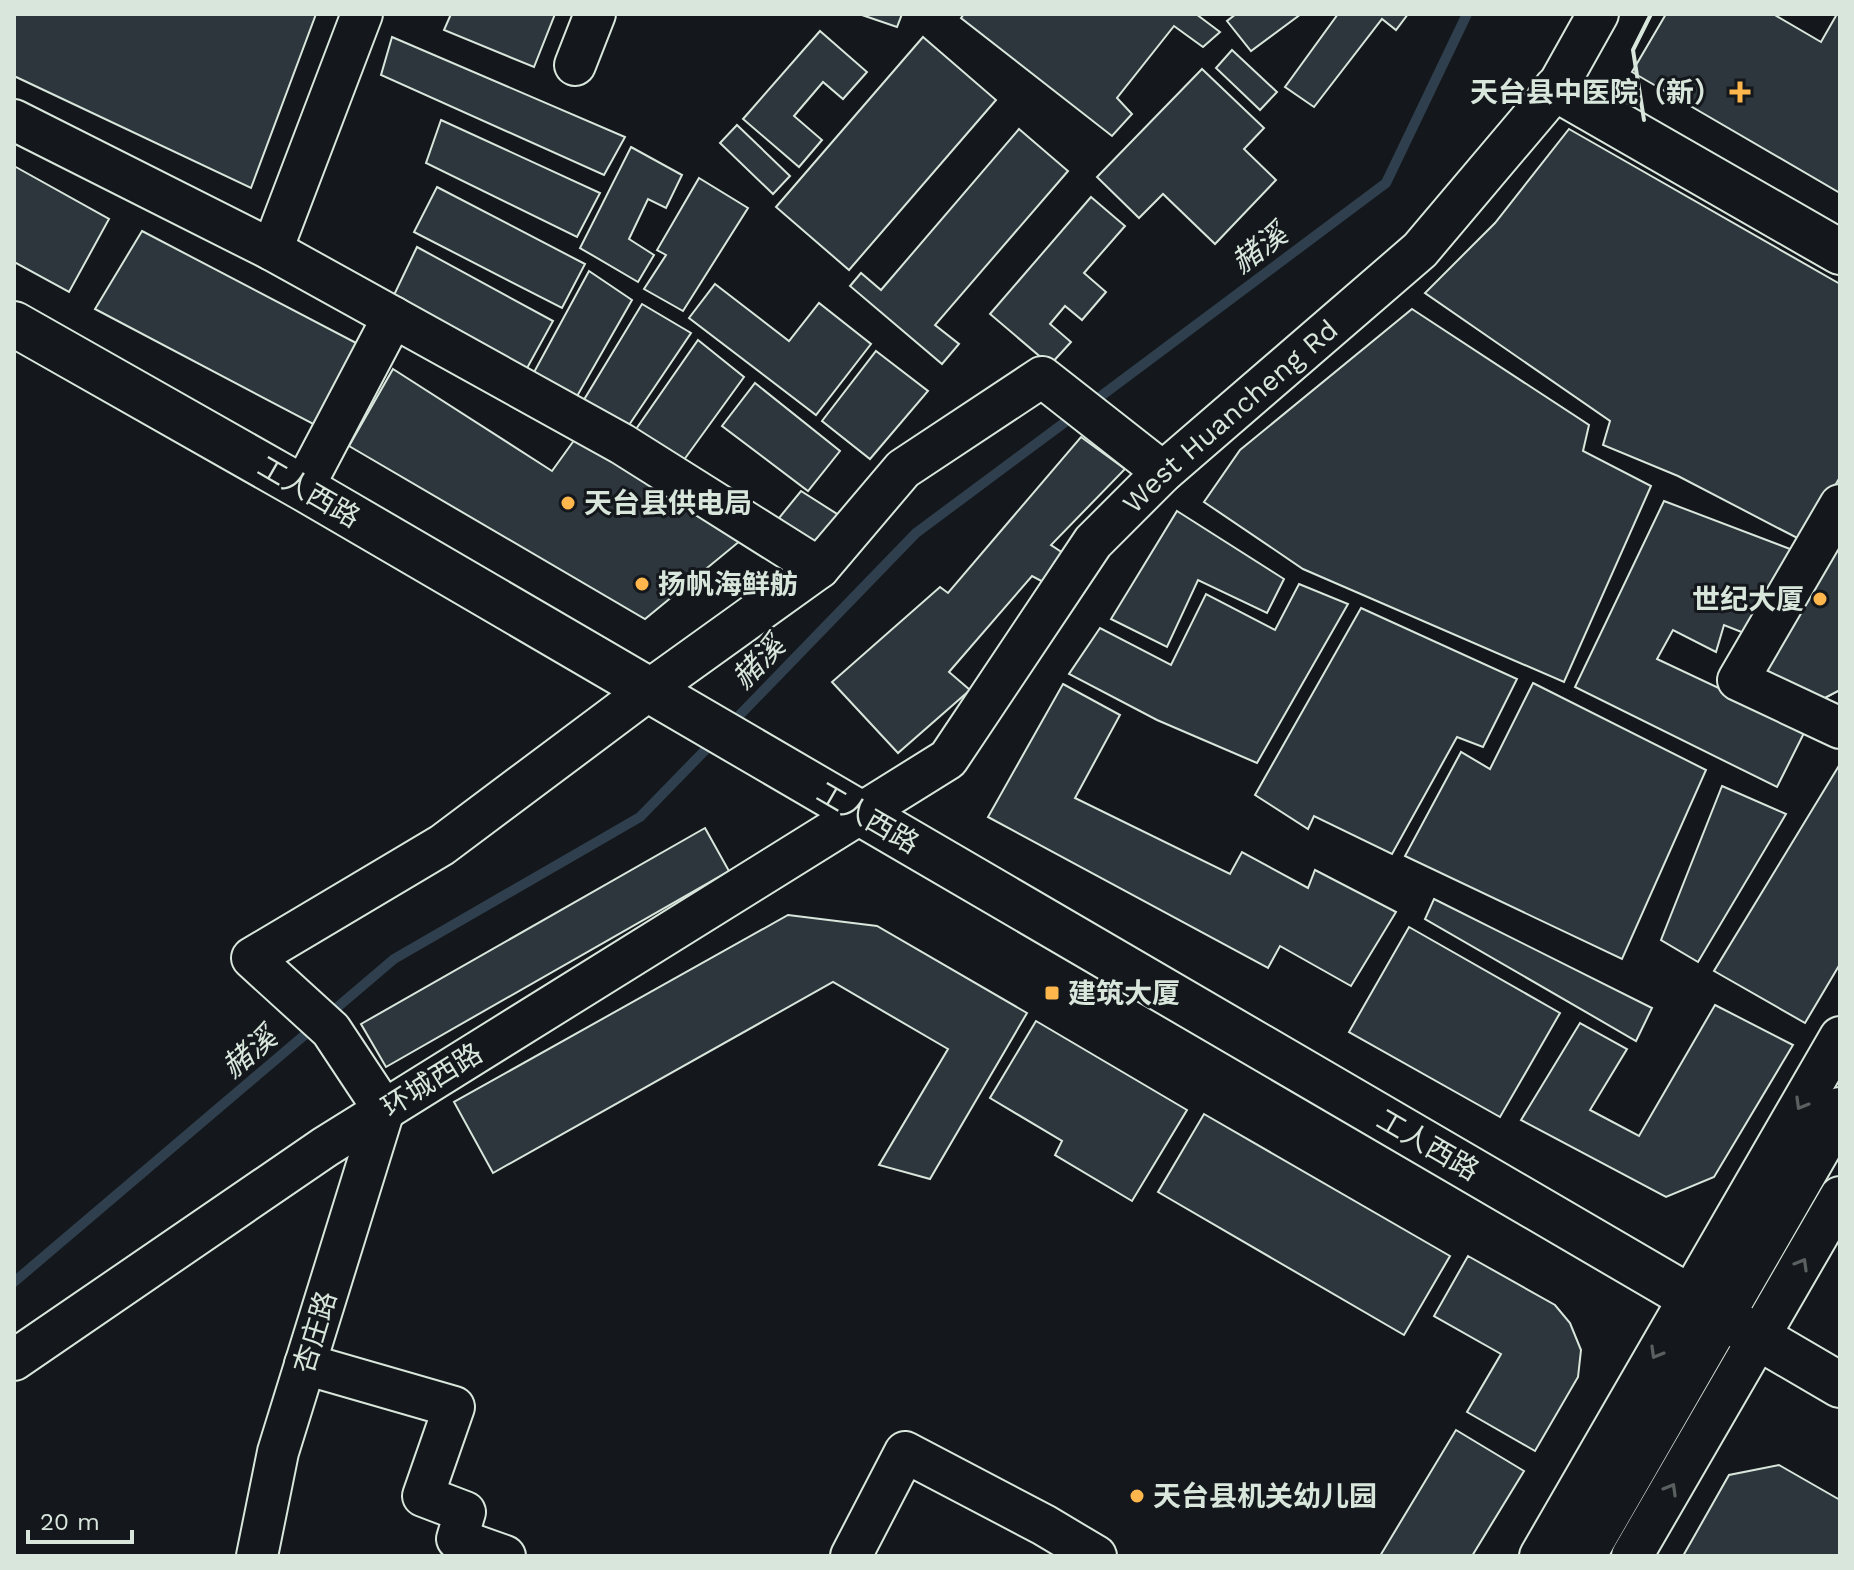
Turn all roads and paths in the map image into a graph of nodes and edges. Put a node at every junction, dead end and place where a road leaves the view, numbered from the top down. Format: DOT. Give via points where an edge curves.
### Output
graph roads {
  1 [pos="362,14"];
  2 [pos="595,14"];
  3 [pos="1598,14"];
  4 [pos="575,65"];
  5 [pos="1556,89"];
  6 [pos="14,120"];
  7 [pos="272,250"];
  8 [pos="1840,252"];
  9 [pos="393,317"];
  10 [pos="14,324"];
  11 [pos="1163,472"];
  12 [pos="303,488"];
  13 [pos="1840,505"];
  14 [pos="819,568"];
  15 [pos="649,690"];
  16 [pos="1840,728"];
  17 [pos="859,812"];
  18 [pos="1840,1037"];
  19 [pos="384,1110"];
  20 [pos="1840,1110"];
  21 [pos="1840,1197"];
  22 [pos="1704,1307"];
  23 [pos="1759,1338"];
  24 [pos="14,1360"];
  25 [pos="305,1364"];
  26 [pos="1840,1385"];
  27 [pos="257,1556"];
  28 [pos="505,1556"];
  29 [pos="851,1556"];
  30 [pos="1096,1556"];
  31 [pos="1540,1556"];
  32 [pos="1583,1556"];
  33 [pos="1632,1556"];
  1 -- 7 [label="street"];
  2 -- 4 [label="street"];
  3 -- 5 [label="street, West Huancheng Rd"];
  5 -- 8 [label="main road"];
  5 -- 11 [label="street, West Huancheng Rd" via="1420,250"];
  6 -- 7 [label="street"];
  7 -- 9 [label="street"];
  9 -- 12 [label="street"];
  9 -- 14 [label="street" via="622,444"];
  10 -- 12 [label="main road, 工人西路"];
  11 -- 14 [label="street" via="1042,377 903,469"];
  11 -- 17 [label="street, West Huancheng Rd" via="1093,542 948,759"];
  12 -- 15 [label="main road, 工人西路"];
  13 -- 16 [label="street" via="1738,680"];
  14 -- 15 [label="street"];
  15 -- 17 [label="main road, 工人西路"];
  15 -- 19 [label="street" via="442,845 252,958 331,1030"];
  17 -- 19 [label="street, 环城西路"];
  17 -- 22 [label="main road, 工人西路"];
  18 -- 22 [label="street, one-way"];
  19 -- 24 [label="street, 环城西路"];
  19 -- 25 [label="street, 杏庄路"];
  20 -- 22 [label="main road"];
  23 -- 21 [label="street, one-way"];
  22 -- 23 [label="main road, 工人西路"];
  22 -- 31 [label="street, one-way"];
  22 -- 32 [label="main road"];
  23 -- 26 [label="main road, 工人西路"];
  33 -- 23 [label="street, one-way"];
  25 -- 27 [label="street, 杏庄路" via="278,1452"];
  25 -- 28 [label="street" via="454,1407 423,1496 465,1512 457,1539"];
  29 -- 30 [label="street" via="905,1452"];
}
